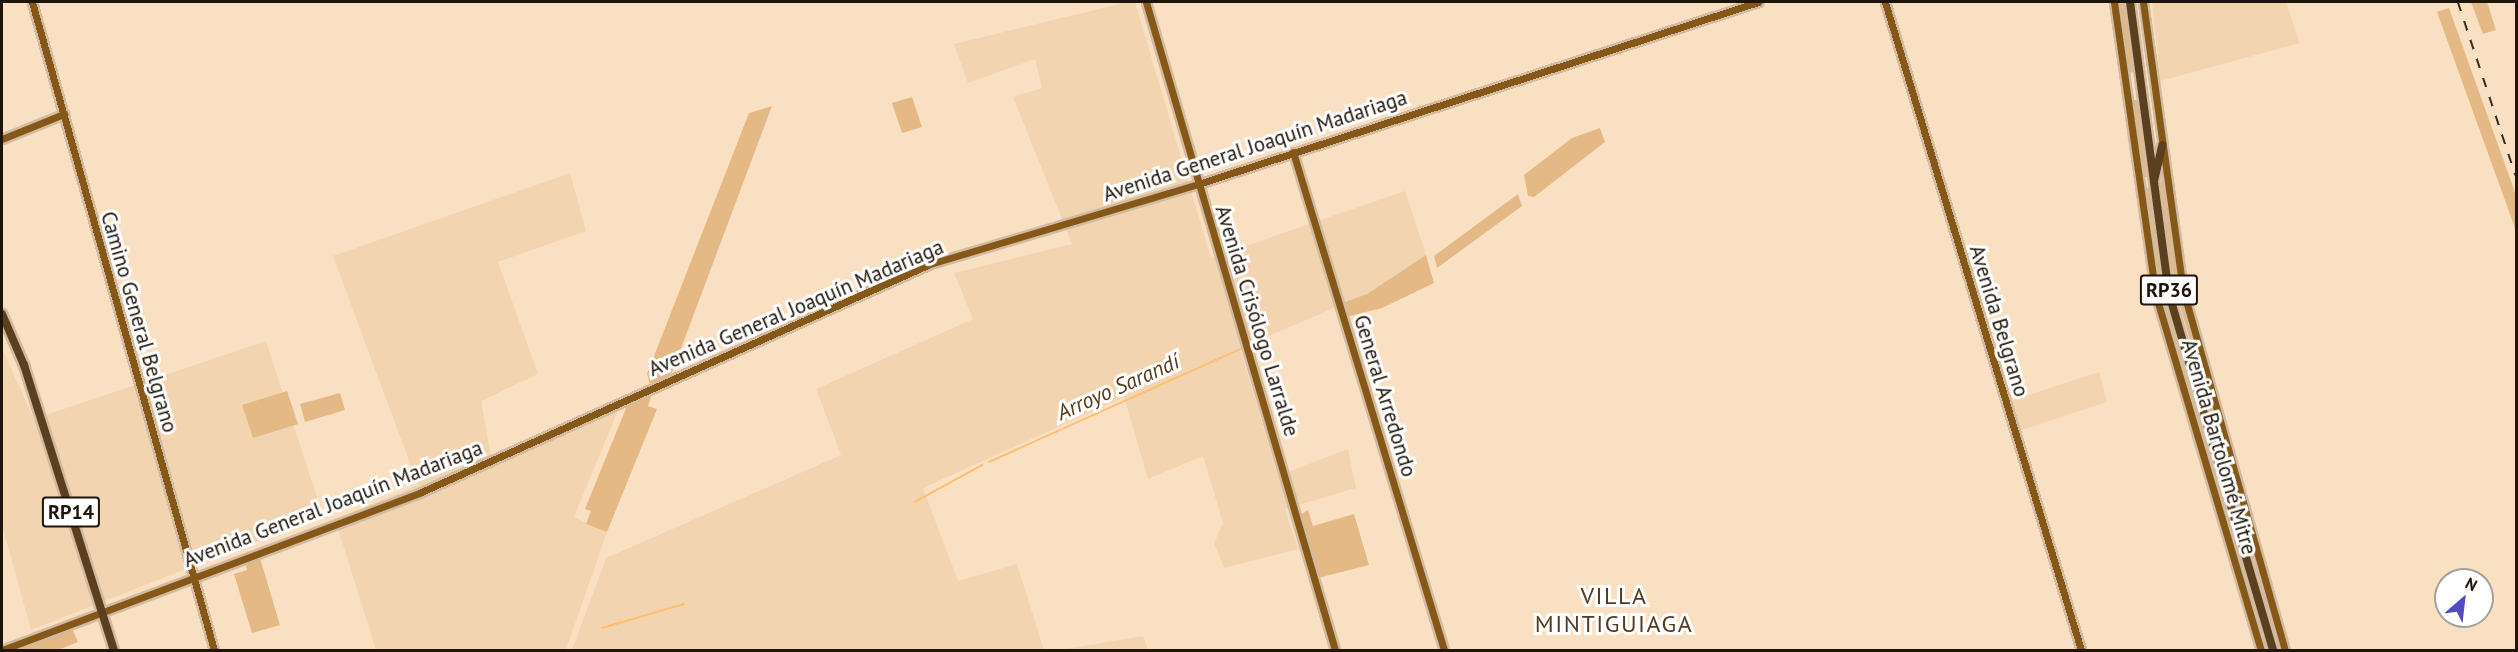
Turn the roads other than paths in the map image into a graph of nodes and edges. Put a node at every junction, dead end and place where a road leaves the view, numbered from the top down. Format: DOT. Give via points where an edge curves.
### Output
graph roads {
  1 [pos="32,2"];
  2 [pos="1146,2"];
  3 [pos="1758,2"];
  4 [pos="1885,2"];
  5 [pos="2114,2"];
  6 [pos="2130,2"];
  7 [pos="2143,2"];
  8 [pos="64,114"];
  9 [pos="2,139"];
  10 [pos="2162,145"];
  11 [pos="1293,152"];
  12 [pos="2153,182"];
  13 [pos="1198,184"];
  14 [pos="2,314"];
  15 [pos="193,576"];
  16 [pos="102,612"];
  17 [pos="2,651"];
  18 [pos="114,651"];
  19 [pos="214,651"];
  20 [pos="1335,651"];
  21 [pos="1444,651"];
  22 [pos="2081,651"];
  23 [pos="2261,651"];
  24 [pos="2273,651"];
  25 [pos="2285,651"];
  1 -- 8 [label="street, Camino General Belgrano"];
  2 -- 13 [label="street, Avenida Crisólogo Larralde"];
  3 -- 11 [label="street, Avenida General Joaquín Madariaga"];
  4 -- 22 [label="street, Avenida Belgrano"];
  5 -- 23 [label="street, Avenida Bartolomé Mitre" via="2156,296"];
  6 -- 12 [label="main road, Avenida Bartolomé Mitre / RP36"];
  7 -- 10 [label="street, Avenida Bartolomé Mitre"];
  8 -- 9 [label="street"];
  8 -- 15 [label="street, Camino General Belgrano"];
  10 -- 12 [label="main road"];
  10 -- 25 [label="street, Avenida Bartolomé Mitre" via="2183,290"];
  11 -- 13 [label="street, Avenida General Joaquín Madariaga"];
  11 -- 21 [label="street, General Arredondo"];
  12 -- 24 [label="main road, Avenida Bartolomé Mitre / RP36" via="2171,300"];
  13 -- 15 [label="street, Avenida General Joaquín Madariaga" via="930,264 413,495"];
  13 -- 20 [label="street, Avenida Crisólogo Larralde"];
  14 -- 16 [label="main road, RP14" via="24,365"];
  15 -- 16 [label="street, Avenida General Joaquín Madariaga"];
  15 -- 19 [label="street, Camino General Belgrano"];
  16 -- 17 [label="street, Avenida General Joaquín Madariaga"];
  16 -- 18 [label="main road, RP14"];
}
